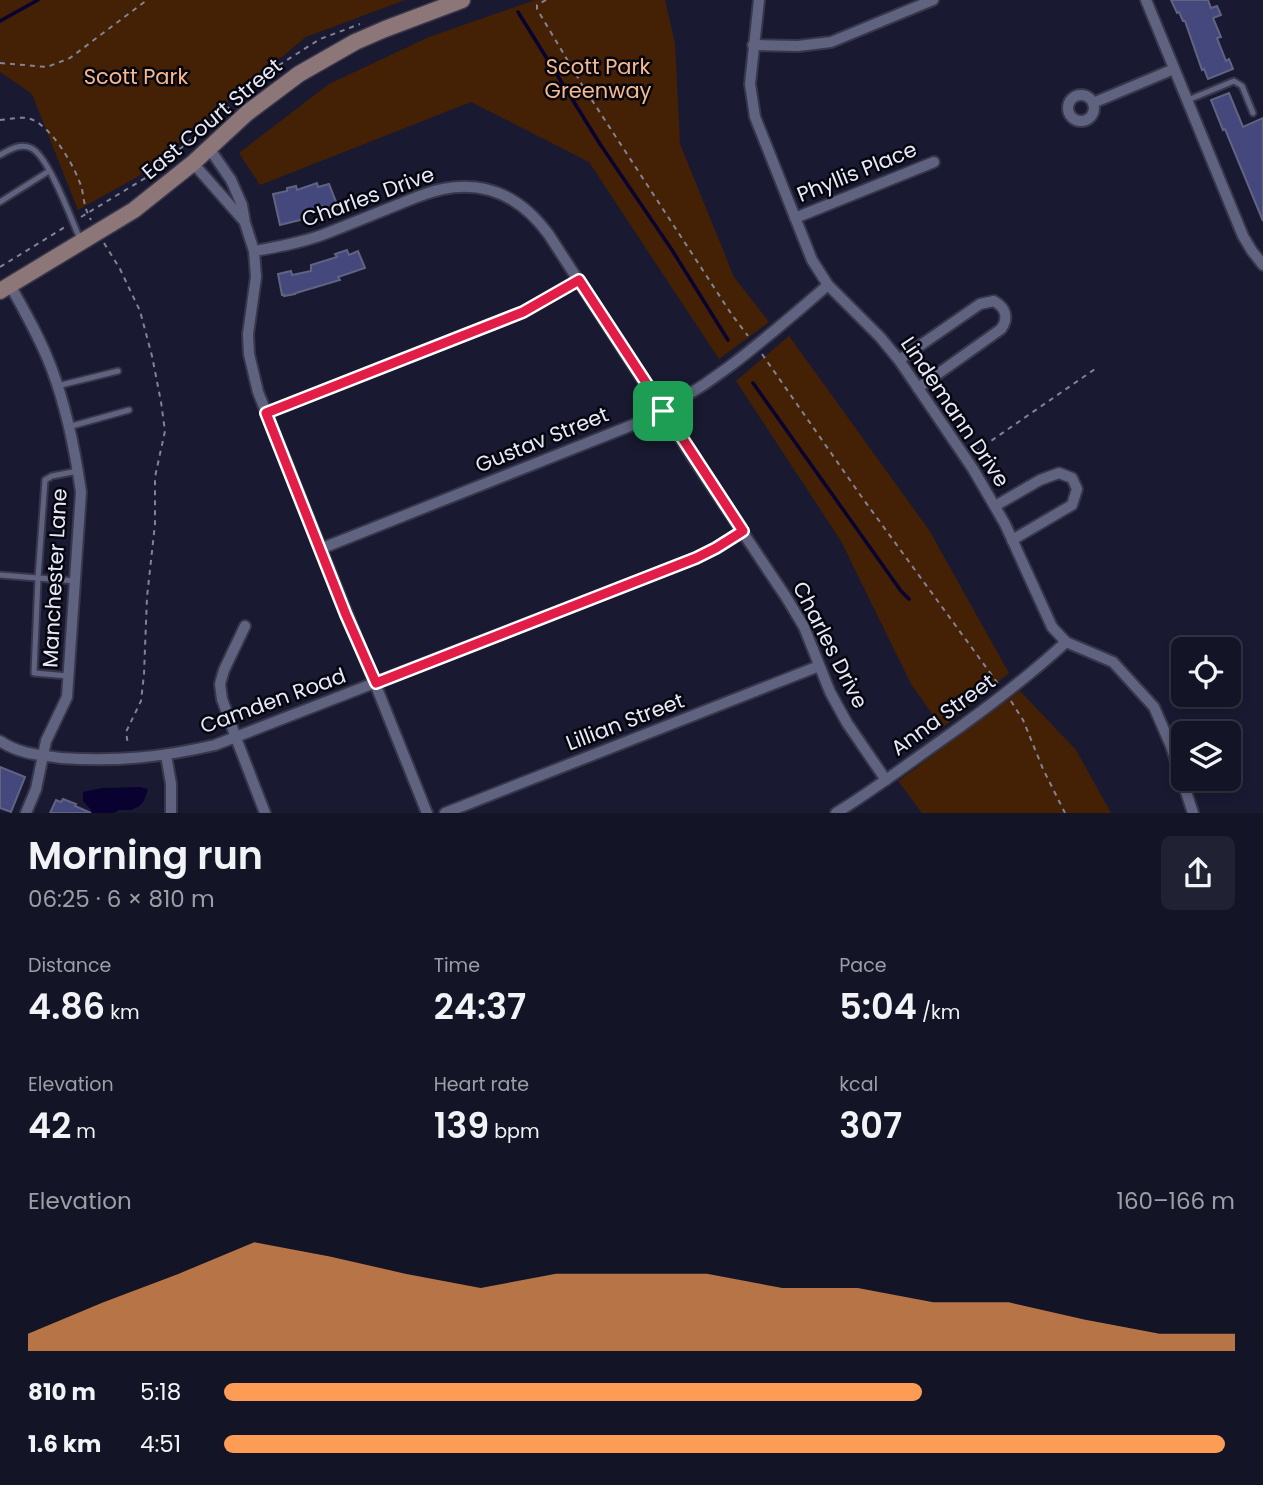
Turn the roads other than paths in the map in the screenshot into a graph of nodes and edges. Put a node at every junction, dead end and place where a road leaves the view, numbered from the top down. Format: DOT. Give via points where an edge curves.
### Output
graph roads {
  1 [pos="462,0"];
  2 [pos="759,0"];
  3 [pos="933,0"];
  4 [pos="1146,0"];
  5 [pos="753,45"];
  6 [pos="1174,69"];
  7 [pos="1187,100"];
  8 [pos="1093,103"];
  9 [pos="1253,113"];
  10 [pos="209,148"];
  11 [pos="0,155"];
  12 [pos="934,162"];
  13 [pos="193,163"];
  14 [pos="49,171"];
  15 [pos="0,202"];
  16 [pos="795,218"];
  17 [pos="245,223"];
  18 [pos="82,242"];
  19 [pos="254,251"];
  20 [pos="1263,265"];
  21 [pos="579,280"];
  22 [pos="828,285"];
  23 [pos="5,288"];
  24 [pos="898,360"];
  25 [pos="118,370"];
  26 [pos="57,386"];
  27 [pos="918,388"];
  28 [pos="129,410"];
  29 [pos="663,411"];
  30 [pos="266,413"];
  31 [pos="68,427"];
  32 [pos="78,471"];
  33 [pos="995,506"];
  34 [pos="743,531"];
  35 [pos="1013,540"];
  36 [pos="320,549"];
  37 [pos="0,575"];
  38 [pos="38,578"];
  39 [pos="76,581"];
  40 [pos="245,626"];
  41 [pos="1066,642"];
  42 [pos="819,666"];
  43 [pos="69,676"];
  44 [pos="376,683"];
  45 [pos="236,738"];
  46 [pos="0,741"];
  47 [pos="166,755"];
  48 [pos="42,756"];
  49 [pos="886,780"];
  50 [pos="26,813"];
  51 [pos="171,813"];
  52 [pos="265,813"];
  53 [pos="427,813"];
  54 [pos="445,813"];
  55 [pos="836,813"];
  56 [pos="1193,813"];
  1 -- 10 [label="street, East Court Street" via="326,57 272,93"];
  2 -- 5 [label="street, Lindemann Drive"];
  3 -- 5 [label="street" via="831,42"];
  4 -- 6 [label="street"];
  5 -- 16 [label="street, Lindemann Drive" via="755,117"];
  6 -- 7 [label="street"];
  6 -- 8 [label="street"];
  7 -- 9 [label="lane" via="1234,81 1242,86"];
  7 -- 20 [label="street" via="1243,236"];
  10 -- 13 [label="street, East Court Street"];
  10 -- 17 [label="street" via="231,180"];
  11 -- 14 [label="lane" via="17,147 31,148"];
  12 -- 16 [label="street, Phyllis Place"];
  13 -- 17 [label="street"];
  13 -- 18 [label="street, East Court Street" via="134,210"];
  14 -- 15 [label="lane"];
  14 -- 18 [label="lane"];
  16 -- 22 [label="street, Lindemann Drive"];
  17 -- 19 [label="street"];
  18 -- 23 [label="street, East Court Street"];
  19 -- 21 [label="street, Charles Drive" via="308,240 443,188 474,187 502,194 529,211"];
  19 -- 30 [label="street" via="249,354"];
  21 -- 29 [label="street, Charles Drive"];
  21 -- 30 [label="street" via="523,312"];
  22 -- 24 [label="street, Lindemann Drive"];
  22 -- 29 [label="street, Gustav Street" via="724,372"];
  23 -- 26 [label="street, Manchester Lane" via="38,338"];
  24 -- 27 [label="street, Lindemann Drive"];
  24 -- 27 [label="street" via="980,304 994,301 1005,311 1001,330"];
  25 -- 26 [label="lane"];
  26 -- 31 [label="street, Manchester Lane"];
  27 -- 33 [label="street, Lindemann Drive"];
  28 -- 31 [label="lane"];
  29 -- 34 [label="street, Charles Drive"];
  29 -- 36 [label="street, Gustav Street"];
  30 -- 36 [label="street"];
  31 -- 32 [label="street, Manchester Lane"];
  32 -- 38 [label="lane" via="45,480"];
  32 -- 39 [label="street, Manchester Lane"];
  33 -- 35 [label="street, Lindemann Drive"];
  33 -- 35 [label="street" via="1059,473 1072,478 1077,489 1072,505"];
  34 -- 42 [label="street, Charles Drive" via="804,627"];
  34 -- 44 [label="street, Camden Road" via="696,558"];
  35 -- 41 [label="street, Lindemann Drive" via="1052,627"];
  36 -- 44 [label="street"];
  37 -- 38 [label="lane"];
  38 -- 39 [label="lane"];
  38 -- 43 [label="lane" via="34,673"];
  39 -- 43 [label="street, Manchester Lane"];
  40 -- 45 [label="street" via="220,684"];
  41 -- 49 [label="street, Anna Street" via="1006,694"];
  41 -- 56 [label="street" via="1114,662 1154,707"];
  42 -- 49 [label="street, Charles Drive" via="847,723"];
  42 -- 54 [label="street, Lillian Street"];
  43 -- 48 [label="street, Manchester Lane" via="64,707"];
  44 -- 45 [label="street, Camden Road"];
  44 -- 53 [label="street"];
  45 -- 47 [label="street, Camden Road"];
  45 -- 52 [label="street"];
  46 -- 48 [label="street, Camden Road"];
  47 -- 48 [label="street, Camden Road" via="131,760"];
  47 -- 51 [label="street"];
  48 -- 50 [label="street, Manchester Lane"];
  49 -- 55 [label="street, Anna Street"];
}
